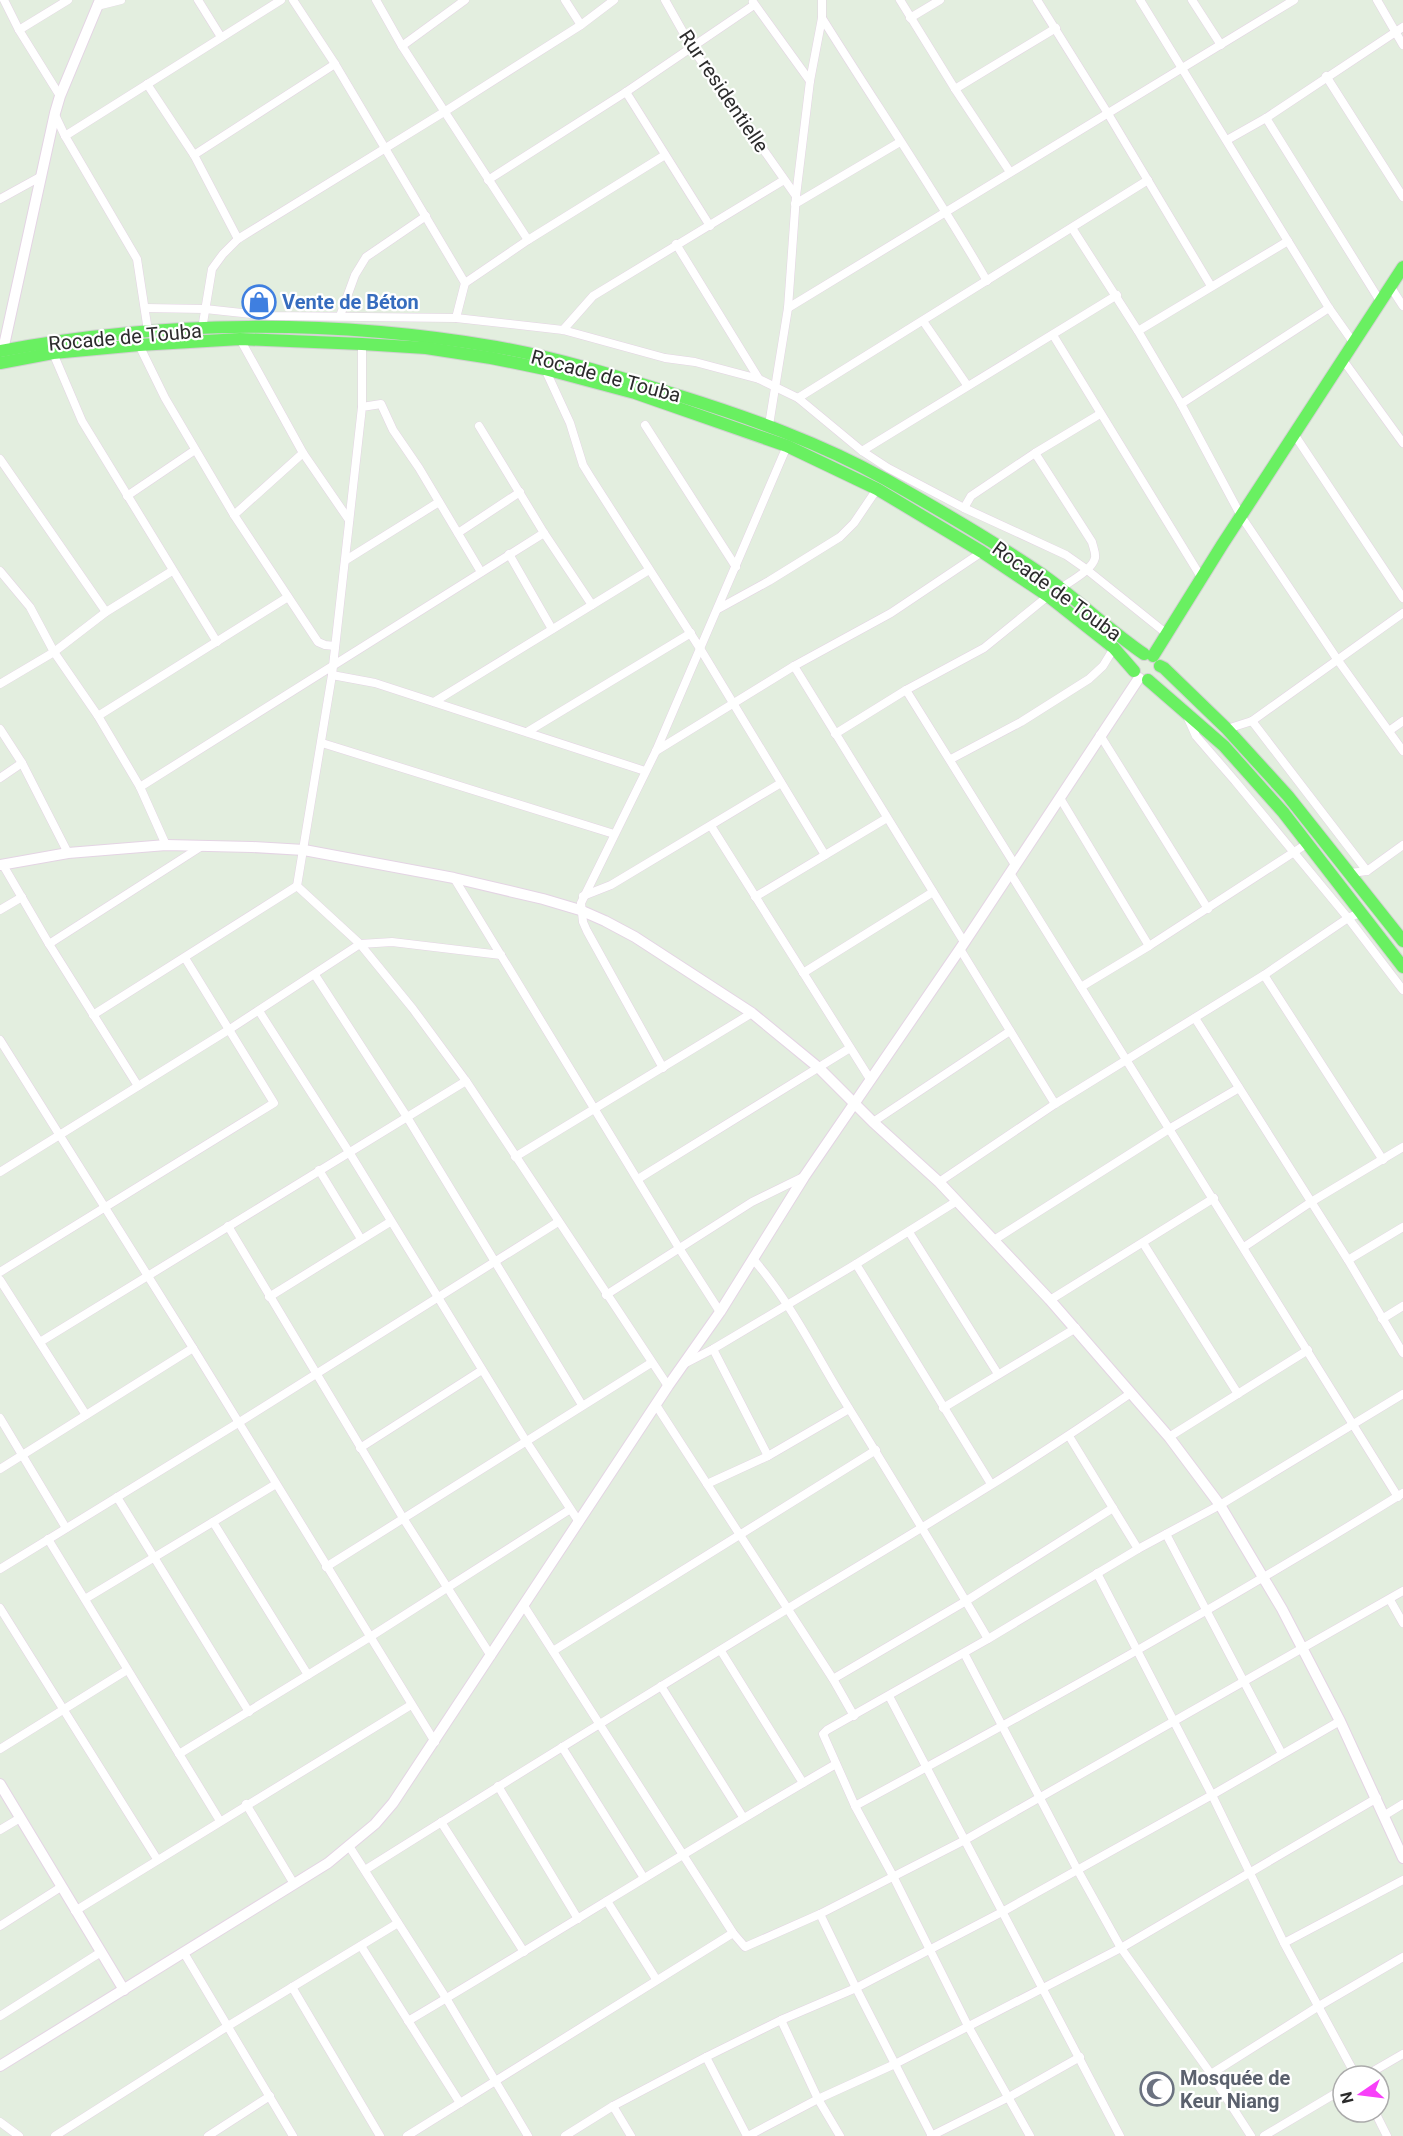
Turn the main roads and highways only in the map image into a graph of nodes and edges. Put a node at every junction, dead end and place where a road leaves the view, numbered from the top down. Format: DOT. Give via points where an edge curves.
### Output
graph roads {
  1 [pos="99,3"];
  2 [pos="1403,267"];
  3 [pos="1,356"];
  4 [pos="882,478"];
  5 [pos="1152,659"];
  6 [pos="1141,676"];
  7 [pos="2,865"];
  8 [pos="1403,941"];
  9 [pos="1403,967"];
  10 [pos="854,1102"];
  11 [pos="0,1784"];
  12 [pos="1403,1858"];
  13 [pos="124,1990"];
  14 [pos="0,2066"];
  1 -- 3 [label="main road" via="55,113"];
  2 -- 5 [label="main road"];
  3 -- 4 [label="main road, Rocade de Touba" via="240,339 426,348 544,369 635,393"];
  3 -- 4 [label="main road, Rocade de Touba" via="83,337 148,331 325,328 436,338 498,347 616,375 769,425"];
  4 -- 5 [label="main road, Rocade de Touba" via="1061,588"];
  4 -- 6 [label="main road, Rocade de Touba" via="1048,596 1114,648"];
  5 -- 6 [label="main road" via="1157,676"];
  5 -- 6 [label="main road" via="1134,662"];
  5 -- 8 [label="main road, Rocade de Touba" via="1227,729 1288,796"];
  6 -- 9 [label="main road, Rocade de Touba" via="1224,746 1283,812"];
  6 -- 10 [label="main road"];
  7 -- 10 [label="main road" via="68,853 166,845 304,850 543,899 580,910 635,937 752,1013"];
  10 -- 12 [label="main road" via="957,1200 1050,1299 1169,1437 1220,1505 1264,1577 1340,1720"];
  10 -- 13 [label="main road" via="720,1312 393,1803 375,1824 328,1863"];
  11 -- 13 [label="main road"];
  13 -- 14 [label="main road"];
}
